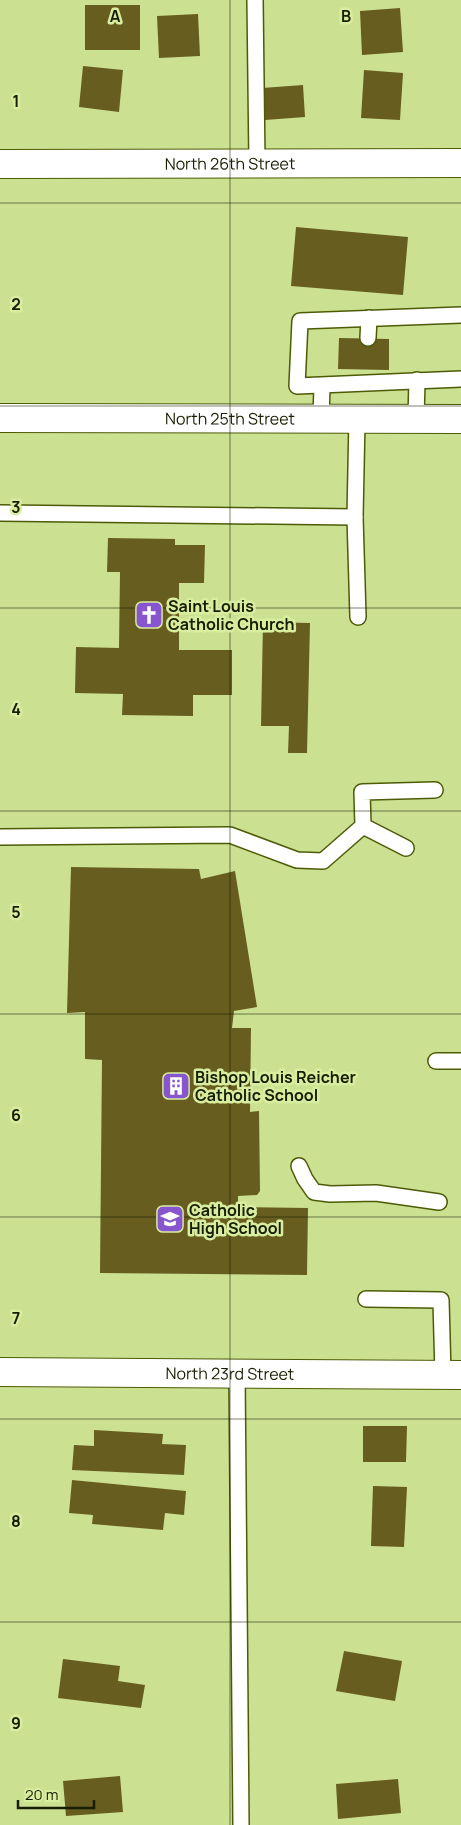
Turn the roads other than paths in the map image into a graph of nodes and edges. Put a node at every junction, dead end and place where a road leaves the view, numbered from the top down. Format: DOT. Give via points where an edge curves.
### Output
graph roads {
  1 [pos="255,0"];
  2 [pos="257,163"];
  3 [pos="461,163"];
  4 [pos="0,164"];
  5 [pos="461,315"];
  6 [pos="369,318"];
  7 [pos="368,338"];
  8 [pos="461,379"];
  9 [pos="417,380"];
  10 [pos="322,386"];
  11 [pos="0,418"];
  12 [pos="321,419"];
  13 [pos="357,419"];
  14 [pos="416,419"];
  15 [pos="461,419"];
  16 [pos="0,514"];
  17 [pos="355,517"];
  18 [pos="358,617"];
  19 [pos="435,790"];
  20 [pos="363,826"];
  21 [pos="0,836"];
  22 [pos="406,848"];
  23 [pos="436,1061"];
  24 [pos="461,1061"];
  25 [pos="299,1166"];
  26 [pos="439,1202"];
  27 [pos="366,1299"];
  28 [pos="0,1372"];
  29 [pos="237,1374"];
  30 [pos="452,1375"];
  31 [pos="241,1825"];
  1 -- 2 [label="lane"];
  2 -- 3 [label="street, North 26th Street"];
  2 -- 4 [label="street, North 26th Street"];
  5 -- 6 [label="lane"];
  6 -- 7 [label="lane"];
  6 -- 10 [label="lane" via="300,320 297,386"];
  8 -- 9 [label="lane"];
  9 -- 10 [label="lane" via="367,376"];
  9 -- 14 [label="lane"];
  10 -- 12 [label="lane"];
  11 -- 12 [label="street, North 25th Street"];
  12 -- 13 [label="street, North 25th Street"];
  13 -- 14 [label="street, North 25th Street"];
  13 -- 17 [label="lane"];
  14 -- 15 [label="street, North 25th Street"];
  16 -- 17 [label="lane"];
  17 -- 18 [label="lane"];
  19 -- 20 [label="lane" via="362,792"];
  20 -- 21 [label="lane" via="323,861 297,860 230,835"];
  20 -- 22 [label="lane"];
  23 -- 24 [label="lane"];
  25 -- 26 [label="lane" via="314,1192 376,1193"];
  27 -- 30 [label="lane" via="441,1300"];
  28 -- 29 [label="street, North 23rd Street"];
  29 -- 30 [label="street, North 23rd Street"];
  29 -- 31 [label="lane"];
}
